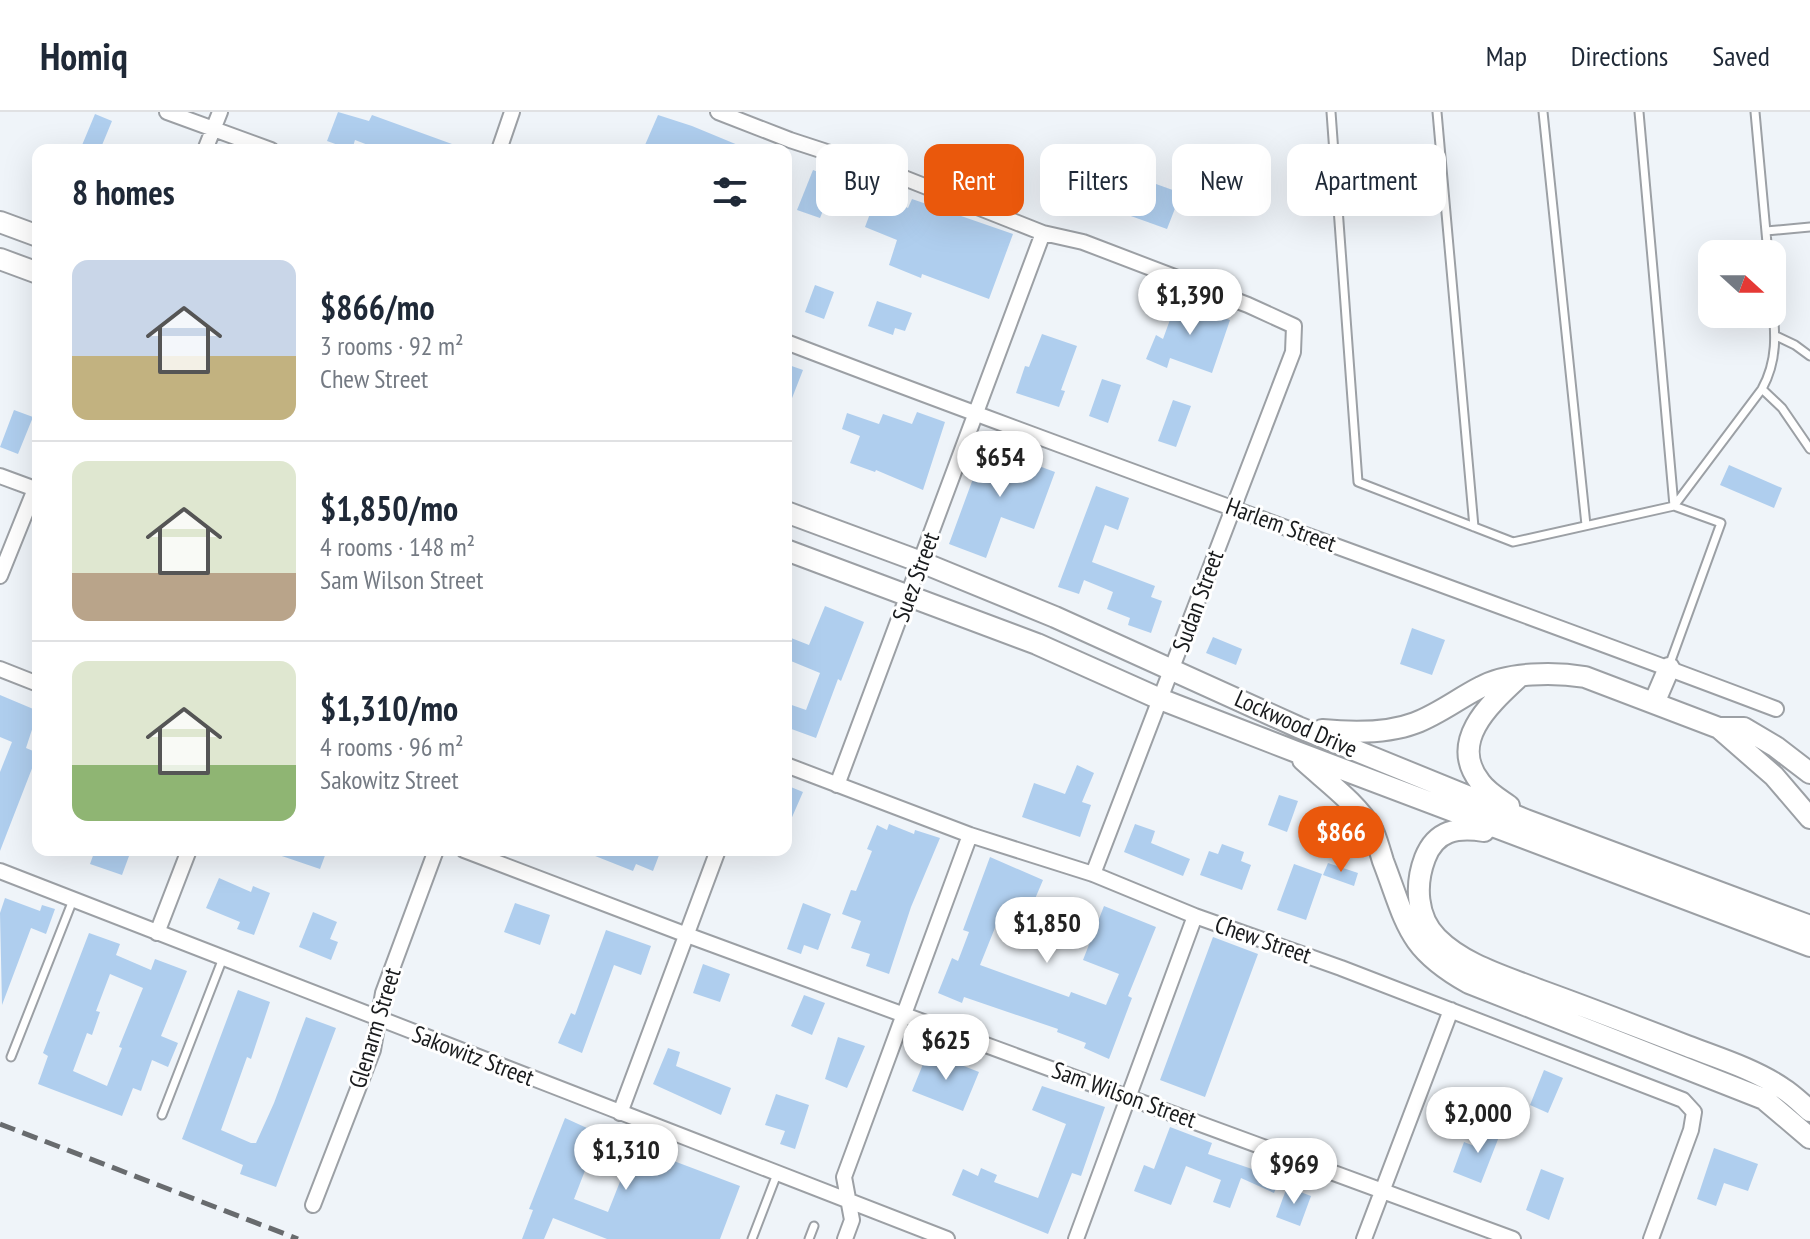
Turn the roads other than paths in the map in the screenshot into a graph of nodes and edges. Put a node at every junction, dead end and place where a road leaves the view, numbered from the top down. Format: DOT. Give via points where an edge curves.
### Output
graph roads {
  1 [pos="167,112"];
  2 [pos="220,112"];
  3 [pos="512,112"];
  4 [pos="718,112"];
  5 [pos="1331,112"];
  6 [pos="1437,112"];
  7 [pos="1543,112"];
  8 [pos="1639,112"];
  9 [pos="1755,112"];
  10 [pos="214,129"];
  11 [pos="208,144"];
  12 [pos="255,144"];
  13 [pos="501,144"];
  14 [pos="786,144"];
  15 [pos="792,146"];
  16 [pos="0,222"];
  17 [pos="1810,227"];
  18 [pos="1766,231"];
  19 [pos="1043,233"];
  20 [pos="32,234"];
  21 [pos="1767,240"];
  22 [pos="0,259"];
  23 [pos="32,271"];
  24 [pos="1775,328"];
  25 [pos="1776,336"];
  26 [pos="792,344"];
  27 [pos="1810,356"];
  28 [pos="1762,389"];
  29 [pos="974,414"];
  30 [pos="1810,449"];
  31 [pos="0,476"];
  32 [pos="32,488"];
  33 [pos="32,499"];
  34 [pos="1674,506"];
  35 [pos="1233,507"];
  36 [pos="792,514"];
  37 [pos="1586,525"];
  38 [pos="1474,527"];
  39 [pos="792,552"];
  40 [pos="921,562"];
  41 [pos="0,576"];
  42 [pos="910,595"];
  43 [pos="1669,668"];
  44 [pos="0,669"];
  45 [pos="1173,669"];
  46 [pos="1519,677"];
  47 [pos="32,682"];
  48 [pos="1160,699"];
  49 [pos="1654,703"];
  50 [pos="1776,709"];
  51 [pos="1298,727"];
  52 [pos="1719,728"];
  53 [pos="1294,751"];
  54 [pos="792,767"];
  55 [pos="1810,773"];
  56 [pos="837,785"];
  57 [pos="1810,818"];
  58 [pos="1524,828"];
  59 [pos="970,835"];
  60 [pos="187,856"];
  61 [pos="434,856"];
  62 [pos="480,856"];
  63 [pos="716,856"];
  64 [pos="0,871"];
  65 [pos="1093,874"];
  66 [pos="73,900"];
  67 [pos="1740,910"];
  68 [pos="1195,916"];
  69 [pos="1810,926"];
  70 [pos="157,933"];
  71 [pos="687,935"];
  72 [pos="1810,946"];
  73 [pos="223,958"];
  74 [pos="1451,1010"];
  75 [pos="905,1016"];
  76 [pos="380,1019"];
  77 [pos="11,1057"];
  78 [pos="1127,1096"];
  79 [pos="1810,1111"];
  80 [pos="620,1113"];
  81 [pos="162,1115"];
  82 [pos="1810,1138"];
  83 [pos="777,1173"];
  84 [pos="1382,1191"];
  85 [pos="849,1201"];
  86 [pos="313,1205"];
  87 [pos="814,1226"];
  88 [pos="752,1239"];
  89 [pos="809,1239"];
  90 [pos="845,1239"];
  91 [pos="947,1239"];
  92 [pos="1076,1239"];
  93 [pos="1364,1239"];
  94 [pos="1513,1239"];
  95 [pos="1651,1239"];
  1 -- 10 [label="street"];
  2 -- 10 [label="street"];
  3 -- 13 [label="street"];
  4 -- 14 [label="street"];
  5 -- 38 [label="lane" via="1358,482"];
  6 -- 38 [label="lane"];
  7 -- 37 [label="lane"];
  8 -- 34 [label="lane"];
  9 -- 18 [label="lane"];
  10 -- 11 [label="street"];
  10 -- 12 [label="street"];
  15 -- 19 [label="street" via="894,174"];
  16 -- 20 [label="main road"];
  17 -- 18 [label="lane"];
  18 -- 21 [label="lane"];
  19 -- 29 [label="street, Suez Street"];
  19 -- 35 [label="street, Sudan Street" via="1083,242 1294,326 1293,352"];
  22 -- 23 [label="main road"];
  24 -- 25 [label="lane"];
  25 -- 27 [label="lane"];
  25 -- 28 [label="lane"];
  26 -- 29 [label="street, Harlem Street"];
  28 -- 30 [label="lane"];
  28 -- 34 [label="lane"];
  29 -- 35 [label="street, Harlem Street"];
  29 -- 40 [label="street, Suez Street"];
  31 -- 32 [label="street"];
  33 -- 41 [label="street"];
  34 -- 37 [label="lane"];
  34 -- 43 [label="lane" via="1721,523"];
  35 -- 43 [label="street, Harlem Street"];
  35 -- 45 [label="street, Sudan Street"];
  36 -- 40 [label="main road, Lockwood Drive"];
  37 -- 38 [label="lane" via="1513,542"];
  39 -- 42 [label="main road, Lockwood Drive"];
  40 -- 42 [label="street, Suez Street"];
  40 -- 45 [label="main road, Lockwood Drive"];
  42 -- 48 [label="main road, Lockwood Drive"];
  42 -- 56 [label="street, Suez Street"];
  43 -- 49 [label="main road"];
  43 -- 50 [label="street, Harlem Street"];
  44 -- 47 [label="street"];
  45 -- 48 [label="street, Sudan Street"];
  45 -- 51 [label="main road, Lockwood Drive"];
  46 -- 49 [label="main road" via="1540,672 1585,677"];
  46 -- 51 [label="main road" via="1484,685 1399,727 1345,732"];
  46 -- 58 [label="main road" via="1485,708 1469,745 1470,766 1481,785"];
  48 -- 53 [label="main road, Lockwood Drive"];
  48 -- 65 [label="street, Sudan Street"];
  49 -- 52 [label="main road"];
  51 -- 58 [label="main road, Lockwood Drive"];
  52 -- 55 [label="main road" via="1744,728"];
  52 -- 57 [label="main road" via="1774,776"];
  53 -- 58 [label="main road, Lockwood Drive"];
  53 -- 82 [label="main road" via="1374,833 1408,926 1434,962 1469,983 1764,1099"];
  54 -- 56 [label="street, Chew Street"];
  56 -- 59 [label="street, Chew Street"];
  58 -- 67 [label="main road, Lockwood Drive"];
  58 -- 79 [label="main road" via="1461,828 1439,837 1419,877 1423,918 1435,936 1493,972 1727,1061 1781,1087"];
  59 -- 65 [label="street, Chew Street"];
  59 -- 75 [label="street"];
  60 -- 70 [label="street"];
  61 -- 76 [label="street, Glenarm Street" via="383,993"];
  62 -- 71 [label="street, Sam Wilson Street"];
  63 -- 71 [label="street"];
  64 -- 66 [label="street, Sakowitz Street"];
  65 -- 68 [label="street, Chew Street"];
  66 -- 70 [label="street, Sakowitz Street"];
  66 -- 77 [label="lane"];
  67 -- 69 [label="main road, Lockwood Drive"];
  67 -- 72 [label="main road, Lockwood Drive"];
  68 -- 74 [label="street, Chew Street"];
  68 -- 78 [label="street"];
  70 -- 73 [label="street, Sakowitz Street"];
  71 -- 75 [label="street, Sam Wilson Street"];
  71 -- 80 [label="street"];
  73 -- 76 [label="street, Sakowitz Street"];
  73 -- 81 [label="lane"];
  74 -- 84 [label="street"];
  74 -- 95 [label="street, Chew Street" via="1683,1100 1694,1112"];
  75 -- 78 [label="street, Sam Wilson Street"];
  75 -- 85 [label="street" via="844,1177"];
  76 -- 80 [label="street, Sakowitz Street"];
  76 -- 86 [label="street, Glenarm Street"];
  78 -- 84 [label="street, Sam Wilson Street"];
  78 -- 92 [label="street"];
  80 -- 83 [label="street, Sakowitz Street"];
  83 -- 85 [label="street, Sakowitz Street"];
  83 -- 88 [label="lane"];
  84 -- 93 [label="street"];
  84 -- 94 [label="street, Sam Wilson Street"];
  85 -- 90 [label="street" via="852,1220"];
  85 -- 91 [label="street, Sakowitz Street"];
  87 -- 89 [label="lane"];
}
